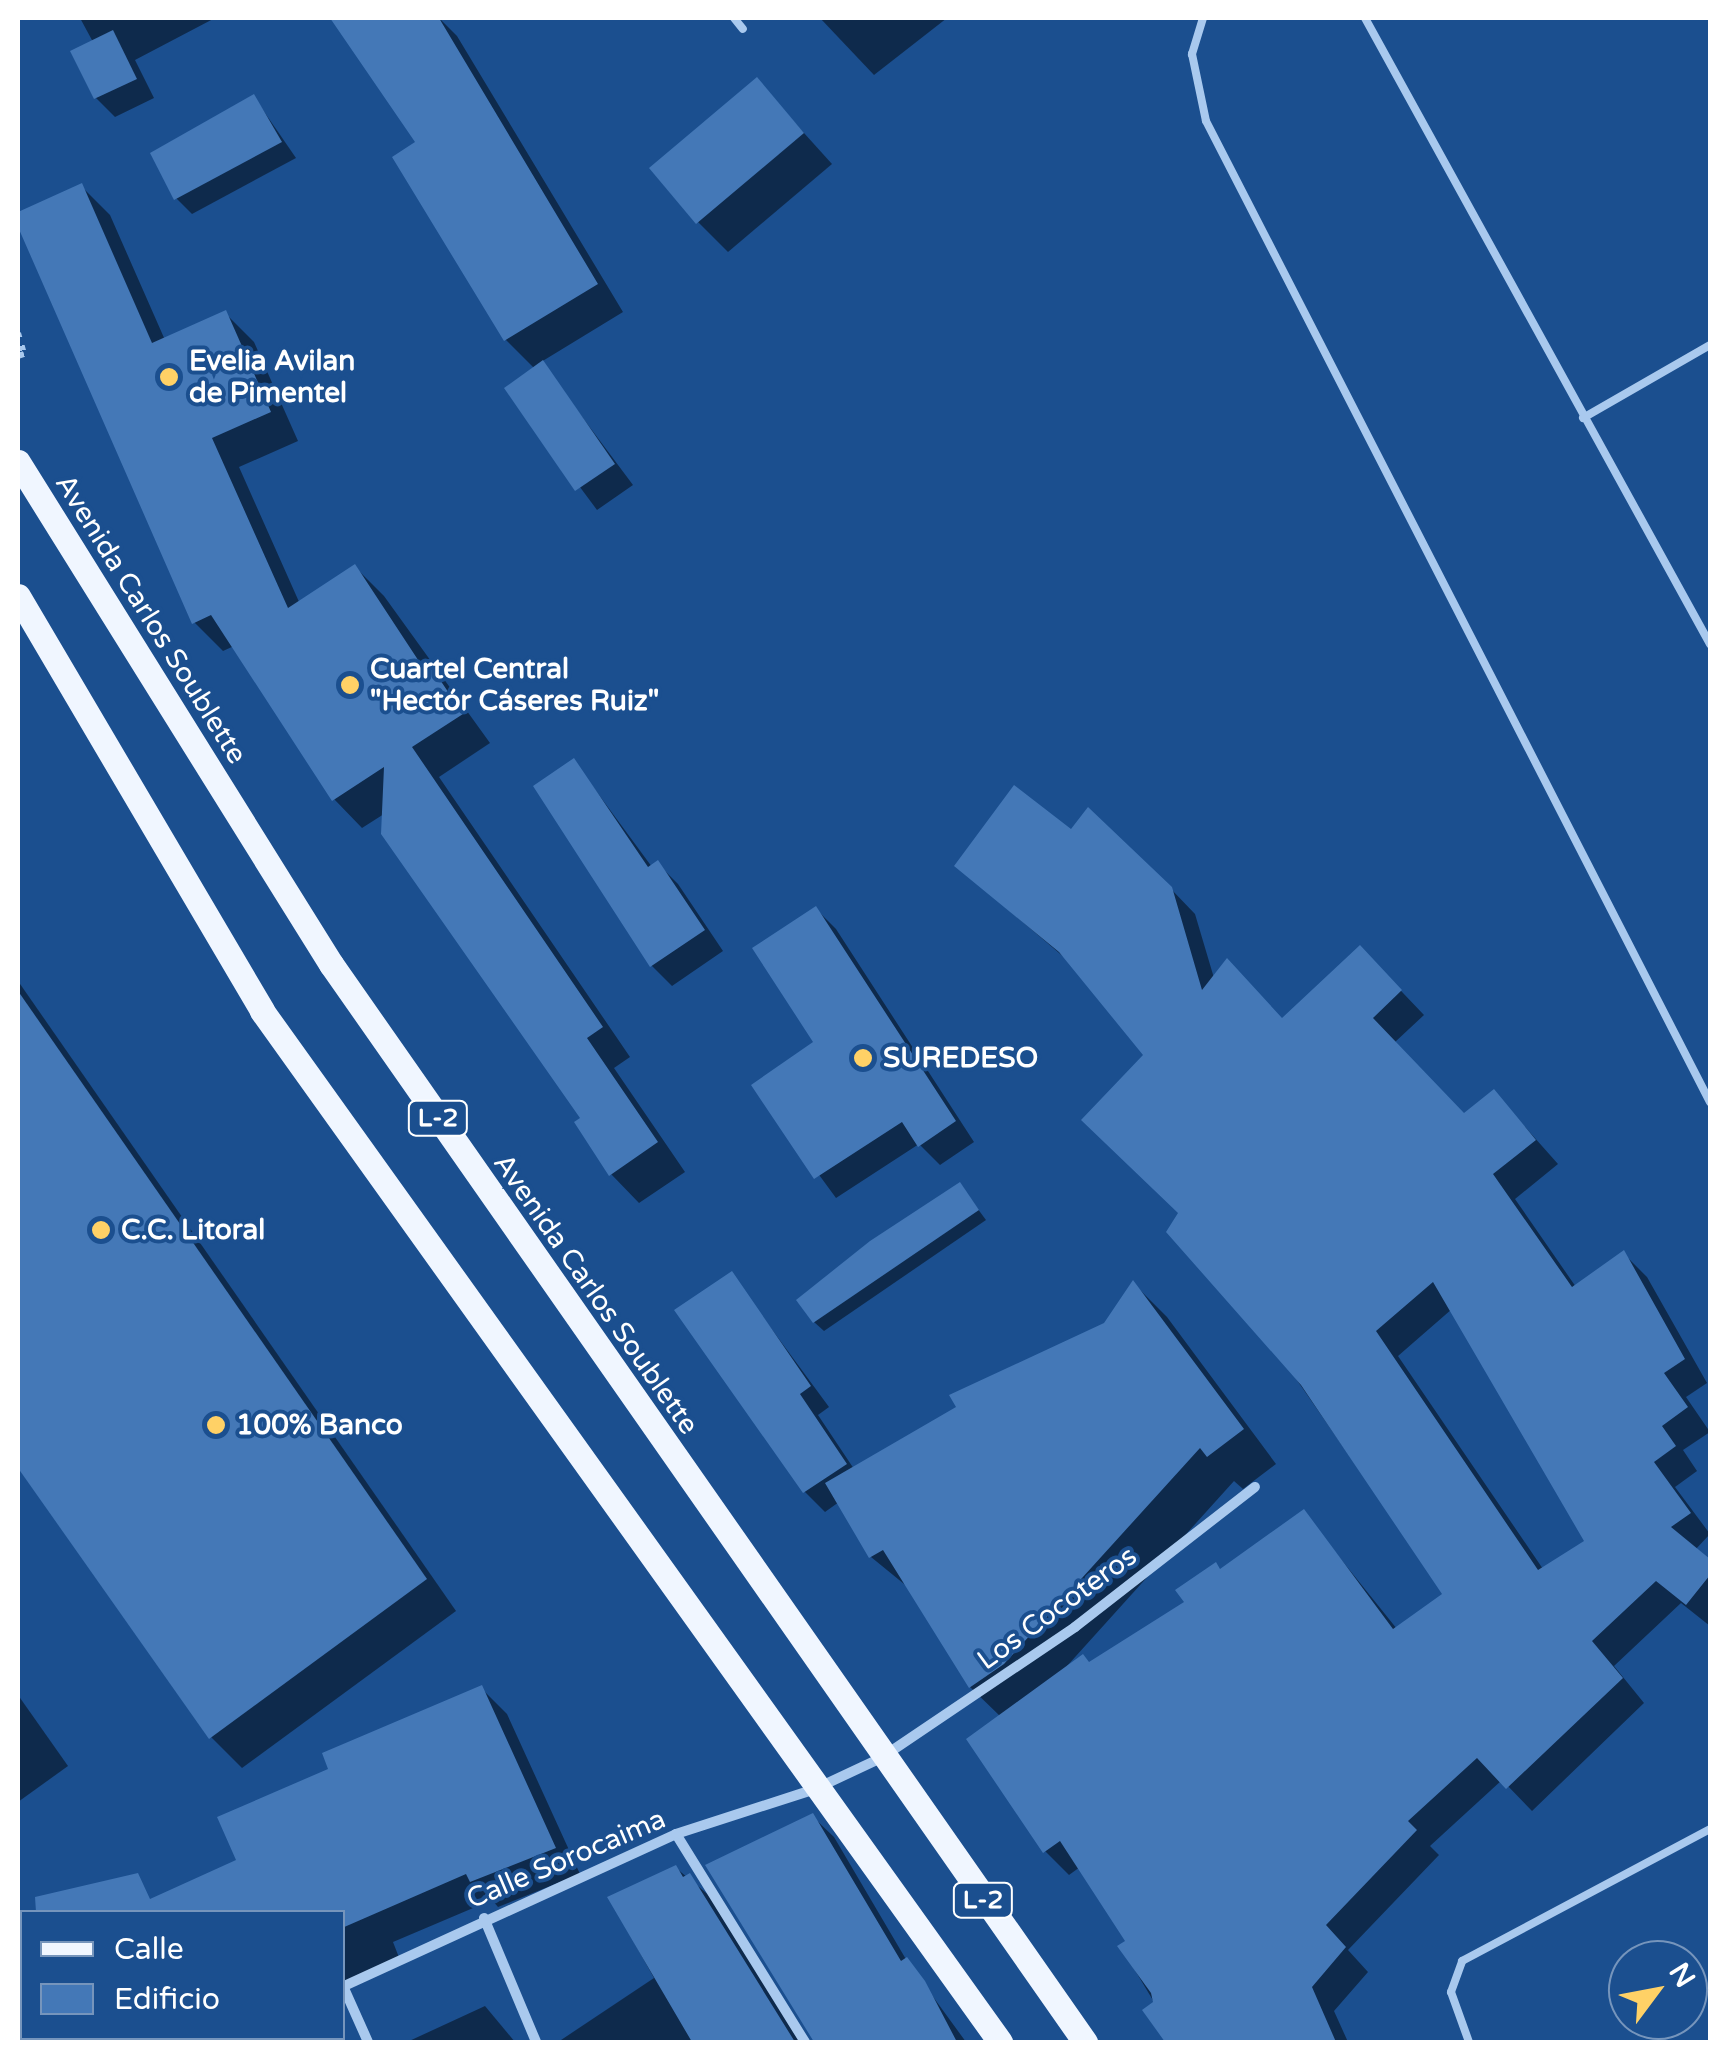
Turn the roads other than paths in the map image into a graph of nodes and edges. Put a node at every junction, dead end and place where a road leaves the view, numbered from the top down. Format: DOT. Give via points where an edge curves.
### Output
graph roads {
  1 [pos="734,18"];
  2 [pos="1203,18"];
  3 [pos="1365,18"];
  4 [pos="744,29"];
  5 [pos="1710,345"];
  6 [pos="1583,418"];
  7 [pos="18,462"];
  8 [pos="18,596"];
  9 [pos="1710,644"];
  10 [pos="1710,1102"];
  11 [pos="1254,1487"];
  12 [pos="881,1758"];
  13 [pos="815,1789"];
  14 [pos="1710,1829"];
  15 [pos="676,1834"];
  16 [pos="484,1918"];
  17 [pos="345,1985"];
  18 [pos="345,1990"];
  19 [pos="368,2042"];
  20 [pos="536,2042"];
  21 [pos="805,2042"];
  22 [pos="1000,2042"];
  23 [pos="1086,2042"];
  24 [pos="1469,2042"];
  1 -- 4 [label="lane"];
  2 -- 10 [label="lane" via="1192,54 1206,121"];
  3 -- 6 [label="lane"];
  5 -- 6 [label="lane"];
  6 -- 9 [label="lane"];
  7 -- 12 [label="main road, Avenida Carlos Soublette / L-2" via="331,964"];
  8 -- 13 [label="main road, L-2" via="262,1011"];
  11 -- 12 [label="street, Los Cocoteros" via="1074,1627"];
  12 -- 13 [label="street, Los Cocoteros"];
  12 -- 23 [label="main road, Avenida Carlos Soublette / L-2"];
  13 -- 15 [label="street, Calle Sorocaima"];
  13 -- 22 [label="main road, L-2"];
  14 -- 24 [label="lane" via="1462,1961 1450,1992"];
  15 -- 16 [label="street, Calle Sorocaima"];
  15 -- 21 [label="street"];
  16 -- 17 [label="street, Calle Sorocaima"];
  16 -- 20 [label="street"];
  18 -- 19 [label="street"];
}
